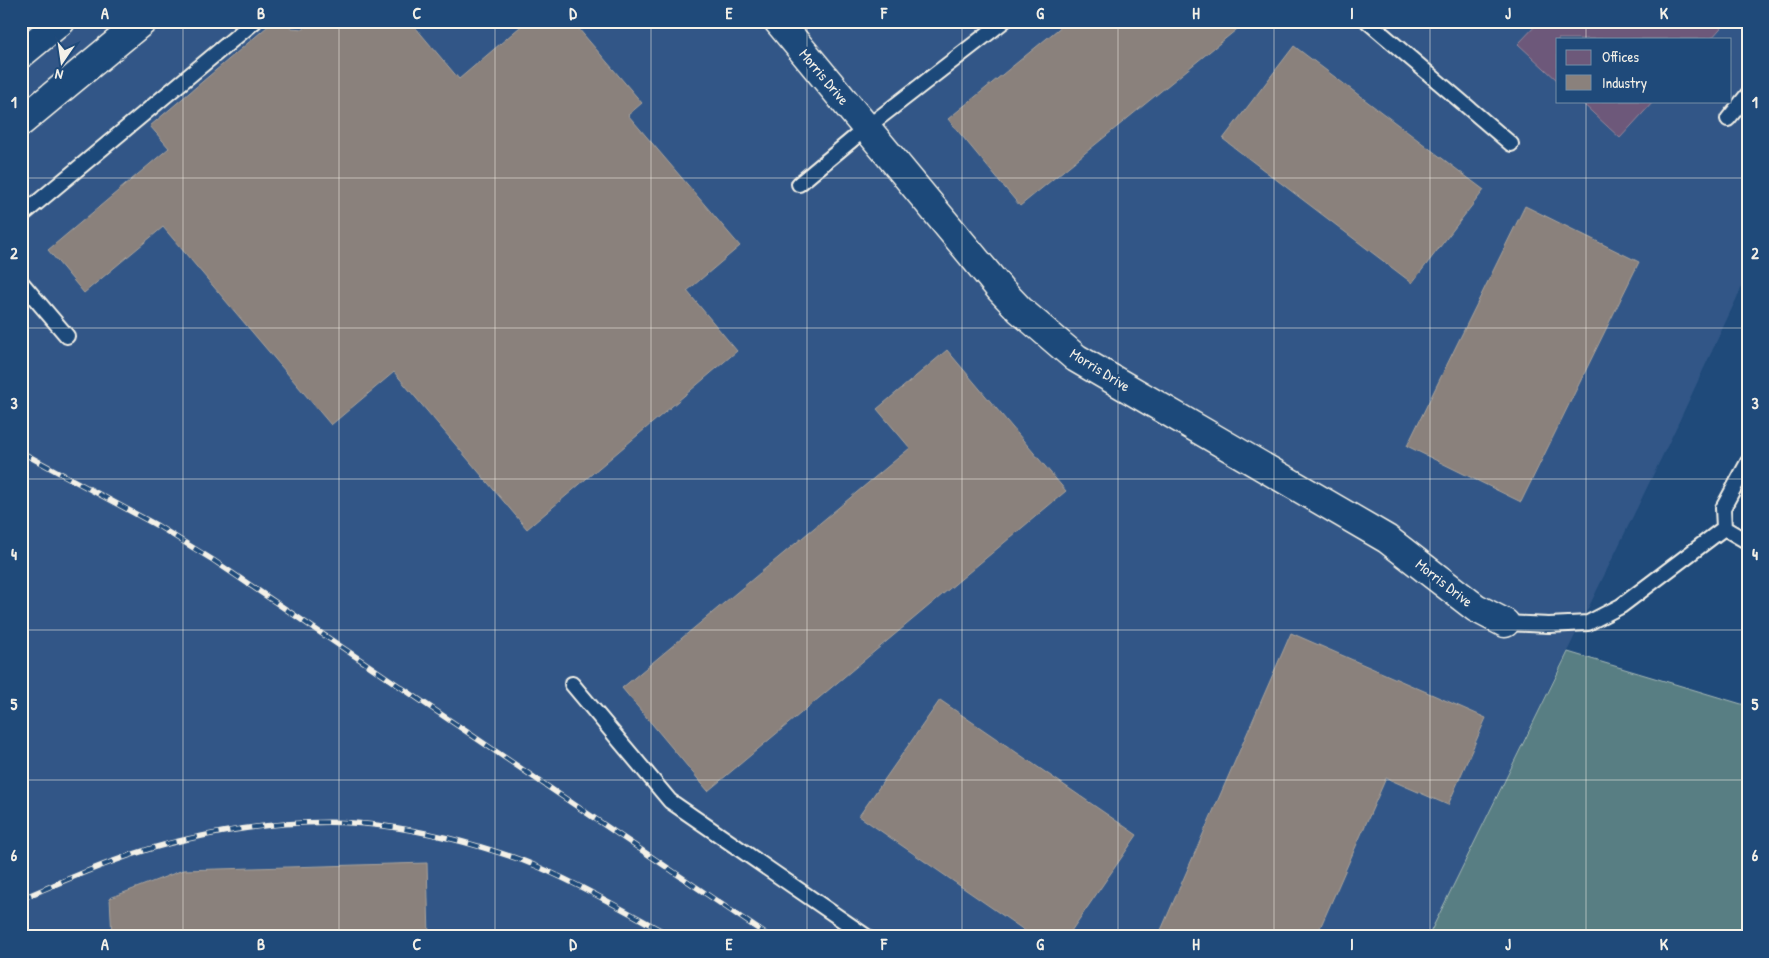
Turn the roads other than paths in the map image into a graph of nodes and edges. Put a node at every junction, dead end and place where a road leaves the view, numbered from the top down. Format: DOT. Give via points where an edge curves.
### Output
graph roads {
  1 [pos="61,21"];
  2 [pos="143,21"];
  3 [pos="255,21"];
  4 [pos="778,21"];
  5 [pos="1004,21"];
  6 [pos="1367,21"];
  7 [pos="21,54"];
  8 [pos="1748,94"];
  9 [pos="1728,119"];
  10 [pos="21,122"];
  11 [pos="866,128"];
  12 [pos="1511,144"];
  13 [pos="799,184"];
  14 [pos="21,216"];
  15 [pos="21,282"];
  16 [pos="67,336"];
  17 [pos="1748,462"];
  18 [pos="1724,528"];
  19 [pos="1748,542"];
  20 [pos="1505,623"];
  21 [pos="572,684"];
  22 [pos="867,937"];
  1 -- 7 [label="street"];
  2 -- 10 [label="street"];
  3 -- 14 [label="lane"];
  4 -- 11 [label="street, Morris Drive"];
  5 -- 11 [label="lane"];
  6 -- 12 [label="lane"];
  8 -- 9 [label="lane"];
  11 -- 13 [label="lane"];
  11 -- 20 [label="street, Morris Drive" via="1000,289 1076,358 1387,539 1476,608"];
  15 -- 16 [label="lane"];
  17 -- 18 [label="lane" via="1723,508"];
  18 -- 19 [label="lane"];
  18 -- 20 [label="lane" via="1621,606 1588,623"];
  21 -- 22 [label="lane" via="670,801"];
}
